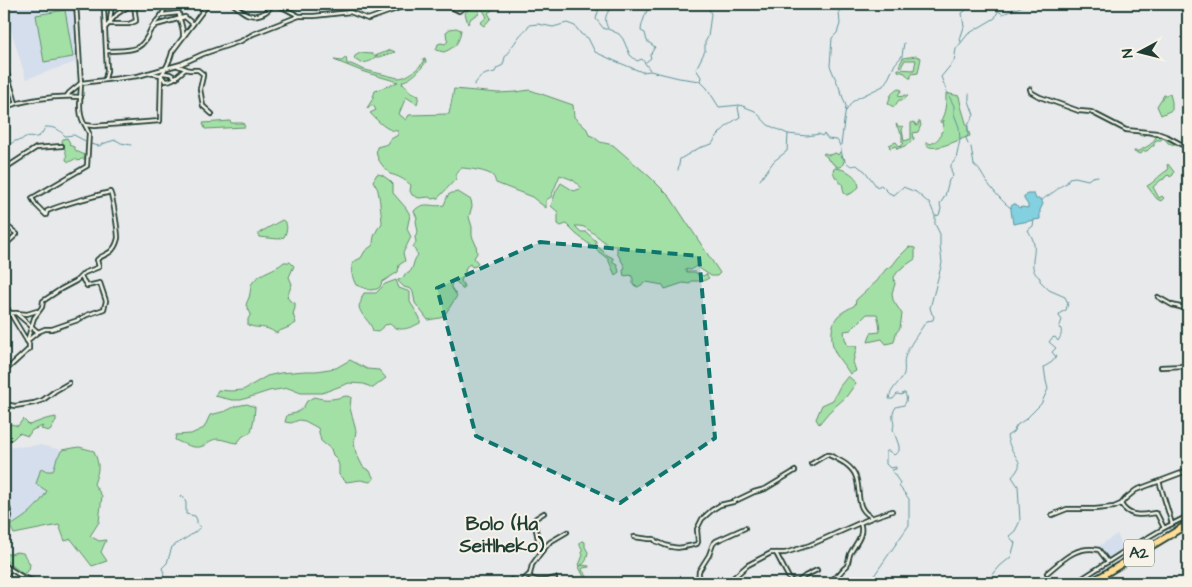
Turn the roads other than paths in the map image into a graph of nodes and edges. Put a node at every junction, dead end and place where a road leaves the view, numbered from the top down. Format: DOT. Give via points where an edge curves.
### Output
graph roads {
  1 [pos="76,4"];
  2 [pos="107,4"];
  3 [pos="112,4"];
  4 [pos="133,4"];
  5 [pos="165,4"];
  6 [pos="208,4"];
  7 [pos="233,4"];
  8 [pos="272,4"];
  9 [pos="384,4"];
  10 [pos="411,4"];
  11 [pos="445,4"];
  12 [pos="483,4"];
  13 [pos="389,11"];
  14 [pos="162,15"];
  15 [pos="299,16"];
  16 [pos="179,18"];
  17 [pos="110,22"];
  18 [pos="193,24"];
  19 [pos="105,28"];
  20 [pos="150,31"];
  21 [pos="182,38"];
  22 [pos="106,51"];
  23 [pos="170,60"];
  24 [pos="4,64"];
  25 [pos="176,65"];
  26 [pos="172,66"];
  27 [pos="165,68"];
  28 [pos="186,69"];
  29 [pos="148,73"];
  30 [pos="162,74"];
  31 [pos="177,78"];
  32 [pos="105,80"];
  33 [pos="81,83"];
  34 [pos="11,87"];
  35 [pos="4,88"];
  36 [pos="1030,89"];
  37 [pos="67,96"];
  38 [pos="81,97"];
  39 [pos="16,103"];
  40 [pos="4,106"];
  41 [pos="212,114"];
  42 [pos="85,125"];
  43 [pos="62,146"];
  44 [pos="1188,148"];
  45 [pos="4,169"];
  46 [pos="4,225"];
  47 [pos="4,246"];
  48 [pos="81,277"];
  49 [pos="1158,296"];
  50 [pos="4,303"];
  51 [pos="1188,309"];
  52 [pos="38,310"];
  53 [pos="10,313"];
  54 [pos="16,313"];
  55 [pos="31,326"];
  56 [pos="38,332"];
  57 [pos="28,341"];
  58 [pos="1161,368"];
  59 [pos="1188,368"];
  60 [pos="4,372"];
  61 [pos="69,383"];
  62 [pos="4,404"];
  63 [pos="811,464"];
  64 [pos="1188,469"];
  65 [pos="795,471"];
  66 [pos="1159,481"];
  67 [pos="1121,504"];
  68 [pos="4,506"];
  69 [pos="892,511"];
  70 [pos="544,513"];
  71 [pos="1052,515"];
  72 [pos="1188,516"];
  73 [pos="871,518"];
  74 [pos="860,523"];
  75 [pos="1172,524"];
  76 [pos="1188,524"];
  77 [pos="7,526"];
  78 [pos="745,528"];
  79 [pos="1164,528"];
  80 [pos="566,532"];
  81 [pos="634,537"];
  82 [pos="542,551"];
  83 [pos="776,553"];
  84 [pos="1108,562"];
  85 [pos="4,565"];
  86 [pos="10,569"];
  87 [pos="817,570"];
  88 [pos="1047,573"];
  89 [pos="529,576"];
  90 [pos="836,577"];
  91 [pos="555,578"];
  92 [pos="4,581"];
  93 [pos="38,583"];
  94 [pos="508,583"];
  95 [pos="698,583"];
  96 [pos="727,583"];
  97 [pos="1075,583"];
  98 [pos="1090,583"];
  1 -- 33 [label="street"];
  2 -- 19 [label="street" via="104,5"];
  3 -- 17 [label="street"];
  4 -- 17 [label="street"];
  4 -- 17 [label="street" via="136,21 129,24"];
  5 -- 14 [label="street"];
  6 -- 18 [label="street"];
  7 -- 8 [label="street" via="251,15 266,12"];
  8 -- 15 [label="street"];
  9 -- 13 [label="street"];
  10 -- 13 [label="street"];
  11 -- 12 [label="street" via="459,11"];
  13 -- 15 [label="street" via="368,19 350,12"];
  14 -- 16 [label="street" via="178,13"];
  14 -- 20 [label="street"];
  15 -- 25 [label="street"];
  16 -- 18 [label="street" via="185,17"];
  16 -- 20 [label="street" via="156,25"];
  16 -- 21 [label="street" via="183,27"];
  17 -- 19 [label="street"];
  18 -- 21 [label="street"];
  19 -- 22 [label="street"];
  20 -- 22 [label="street" via="137,48"];
  21 -- 23 [label="street"];
  22 -- 32 [label="street"];
  23 -- 26 [label="street"];
  23 -- 27 [label="street"];
  24 -- 34 [label="street"];
  25 -- 26 [label="street"];
  25 -- 28 [label="street"];
  26 -- 27 [label="street"];
  27 -- 29 [label="street"];
  27 -- 30 [label="street"];
  28 -- 31 [label="street"];
  28 -- 41 [label="street" via="203,74 200,89 203,106"];
  29 -- 30 [label="street"];
  29 -- 32 [label="street"];
  30 -- 31 [label="street"];
  30 -- 31 [label="street" via="165,81"];
  30 -- 42 [label="street" via="160,121"];
  32 -- 33 [label="street"];
  33 -- 37 [label="street"];
  33 -- 38 [label="street"];
  34 -- 35 [label="street"];
  34 -- 39 [label="street"];
  36 -- 44 [label="street" via="1040,97 1068,108 1091,112 1126,130 1157,133"];
  37 -- 38 [label="street"];
  37 -- 39 [label="street"];
  38 -- 42 [label="street"];
  39 -- 40 [label="street"];
  42 -- 48 [label="street" via="89,133 87,166 32,198 46,215 47,211 72,202 110,192 112,195 118,238 109,254 99,257 98,267"];
  43 -- 45 [label="street" via="36,148"];
  46 -- 47 [label="street" via="17,234"];
  48 -- 52 [label="street" via="43,302"];
  48 -- 56 [label="street" via="87,286 100,283 106,301 104,309"];
  49 -- 51 [label="street" via="1172,305"];
  50 -- 53 [label="street"];
  52 -- 54 [label="street"];
  52 -- 55 [label="street"];
  53 -- 54 [label="street"];
  53 -- 57 [label="street"];
  54 -- 55 [label="street"];
  55 -- 56 [label="street"];
  55 -- 57 [label="street"];
  56 -- 57 [label="street"];
  57 -- 60 [label="street" via="29,348"];
  58 -- 59 [label="street"];
  61 -- 62 [label="street" via="34,403"];
  63 -- 73 [label="street" via="826,455 844,462 856,477 861,507"];
  64 -- 66 [label="street"];
  65 -- 81 [label="street" via="765,489 712,510 697,529 697,544 666,547 654,539"];
  66 -- 67 [label="street" via="1136,490"];
  66 -- 75 [label="street"];
  67 -- 71 [label="street" via="1067,510"];
  67 -- 79 [label="street" via="1124,510 1136,516 1155,513"];
  68 -- 77 [label="street" via="10,516"];
  69 -- 73 [label="street"];
  70 -- 82 [label="street" via="534,521"];
  72 -- 75 [label="street"];
  73 -- 74 [label="street"];
  74 -- 83 [label="street" via="810,545"];
  74 -- 90 [label="street" via="860,537 846,566"];
  75 -- 79 [label="street"];
  76 -- 98 [label="main road, A2"];
  78 -- 95 [label="street" via="713,544 698,572"];
  79 -- 84 [label="street"];
  80 -- 82 [label="street"];
  82 -- 89 [label="street"];
  83 -- 87 [label="street" via="790,580 796,582"];
  83 -- 96 [label="street" via="748,565"];
  84 -- 88 [label="street" via="1099,550 1086,549 1072,554"];
  84 -- 97 [label="street"];
  85 -- 86 [label="street"];
  86 -- 92 [label="street"];
  86 -- 93 [label="street"];
  89 -- 91 [label="street" via="533,580 544,581"];
  89 -- 94 [label="street" via="520,583 511,580"];
}
